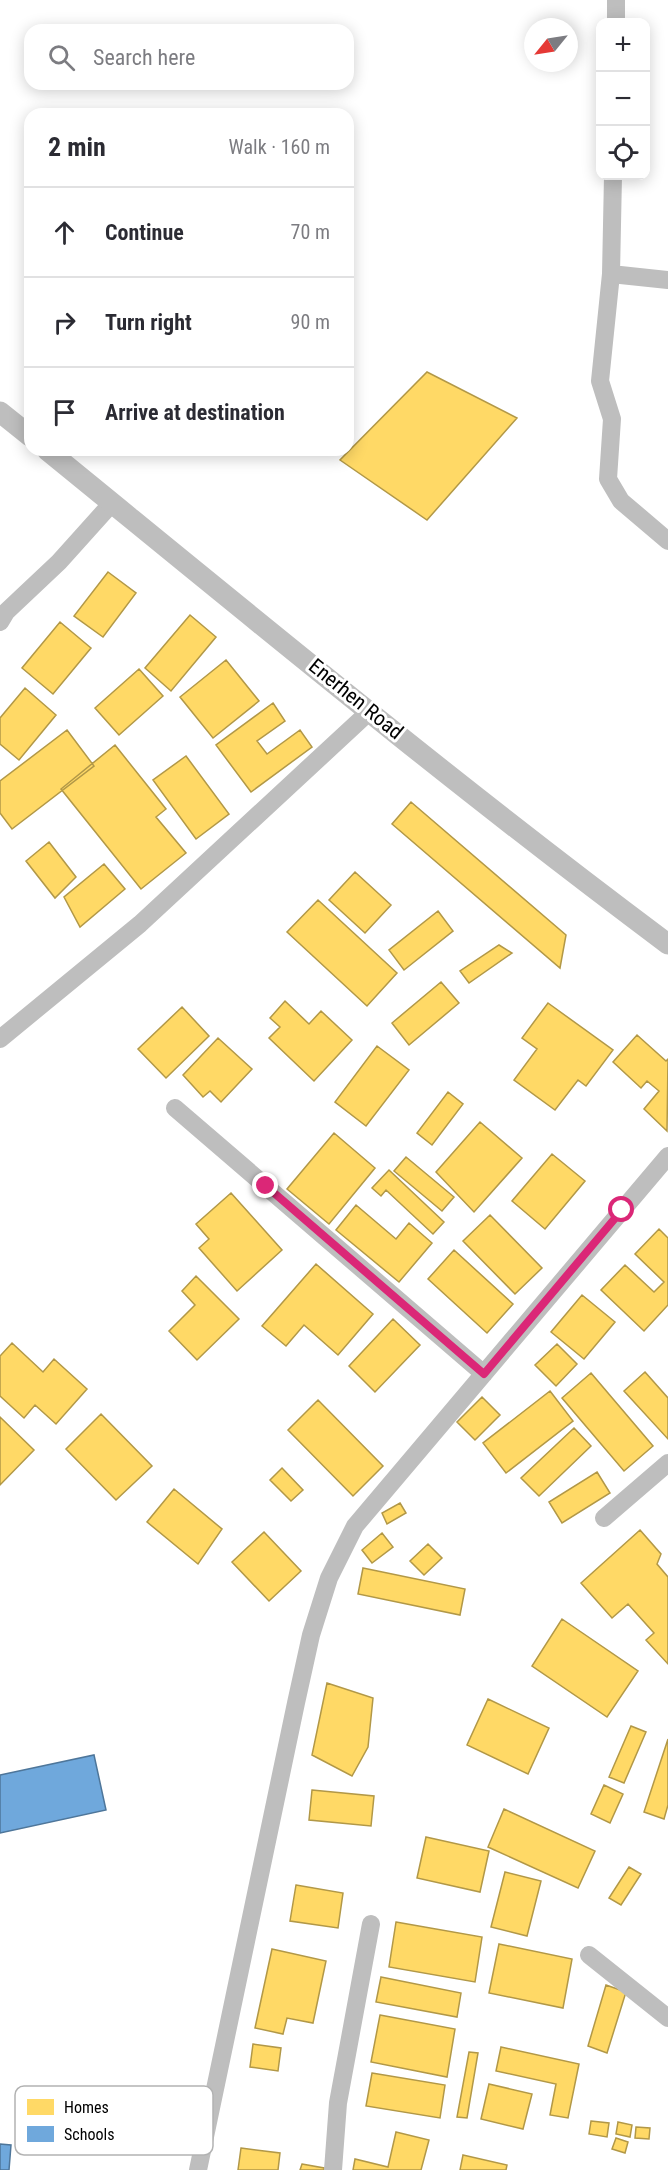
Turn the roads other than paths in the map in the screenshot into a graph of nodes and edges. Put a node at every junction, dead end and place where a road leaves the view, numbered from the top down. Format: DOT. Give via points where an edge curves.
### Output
graph roads {
  1 [pos="616,0"];
  2 [pos="616,18"];
  3 [pos="613,180"];
  4 [pos="611,274"];
  5 [pos="668,280"];
  6 [pos="0,412"];
  7 [pos="24,431"];
  8 [pos="54,456"];
  9 [pos="112,503"];
  10 [pos="668,541"];
  11 [pos="0,622"];
  12 [pos="370,711"];
  13 [pos="668,944"];
  14 [pos="0,1039"];
  15 [pos="175,1108"];
  16 [pos="668,1156"];
  17 [pos="484,1374"];
  18 [pos="668,1463"];
  19 [pos="604,1518"];
  20 [pos="371,1924"];
  21 [pos="589,1954"];
  22 [pos="668,2018"];
  23 [pos="213,2099"];
  24 [pos="201,2155"];
  25 [pos="198,2170"];
  26 [pos="333,2170"];
  1 -- 2 [label="street"];
  3 -- 4 [label="street"];
  4 -- 5 [label="street"];
  4 -- 10 [label="street" via="600,381 612,420 608,479 621,501"];
  6 -- 7 [label="street"];
  8 -- 9 [label="street, Enerhen Road"];
  9 -- 11 [label="street"];
  9 -- 12 [label="street, Enerhen Road"];
  12 -- 13 [label="street, Enerhen Road"];
  12 -- 14 [label="street" via="140,924"];
  15 -- 17 [label="street"];
  16 -- 17 [label="street"];
  17 -- 23 [label="street" via="355,1526 329,1578 311,1635"];
  18 -- 19 [label="street"];
  20 -- 26 [label="street" via="338,2103"];
  21 -- 22 [label="street"];
  24 -- 25 [label="street"];
}
